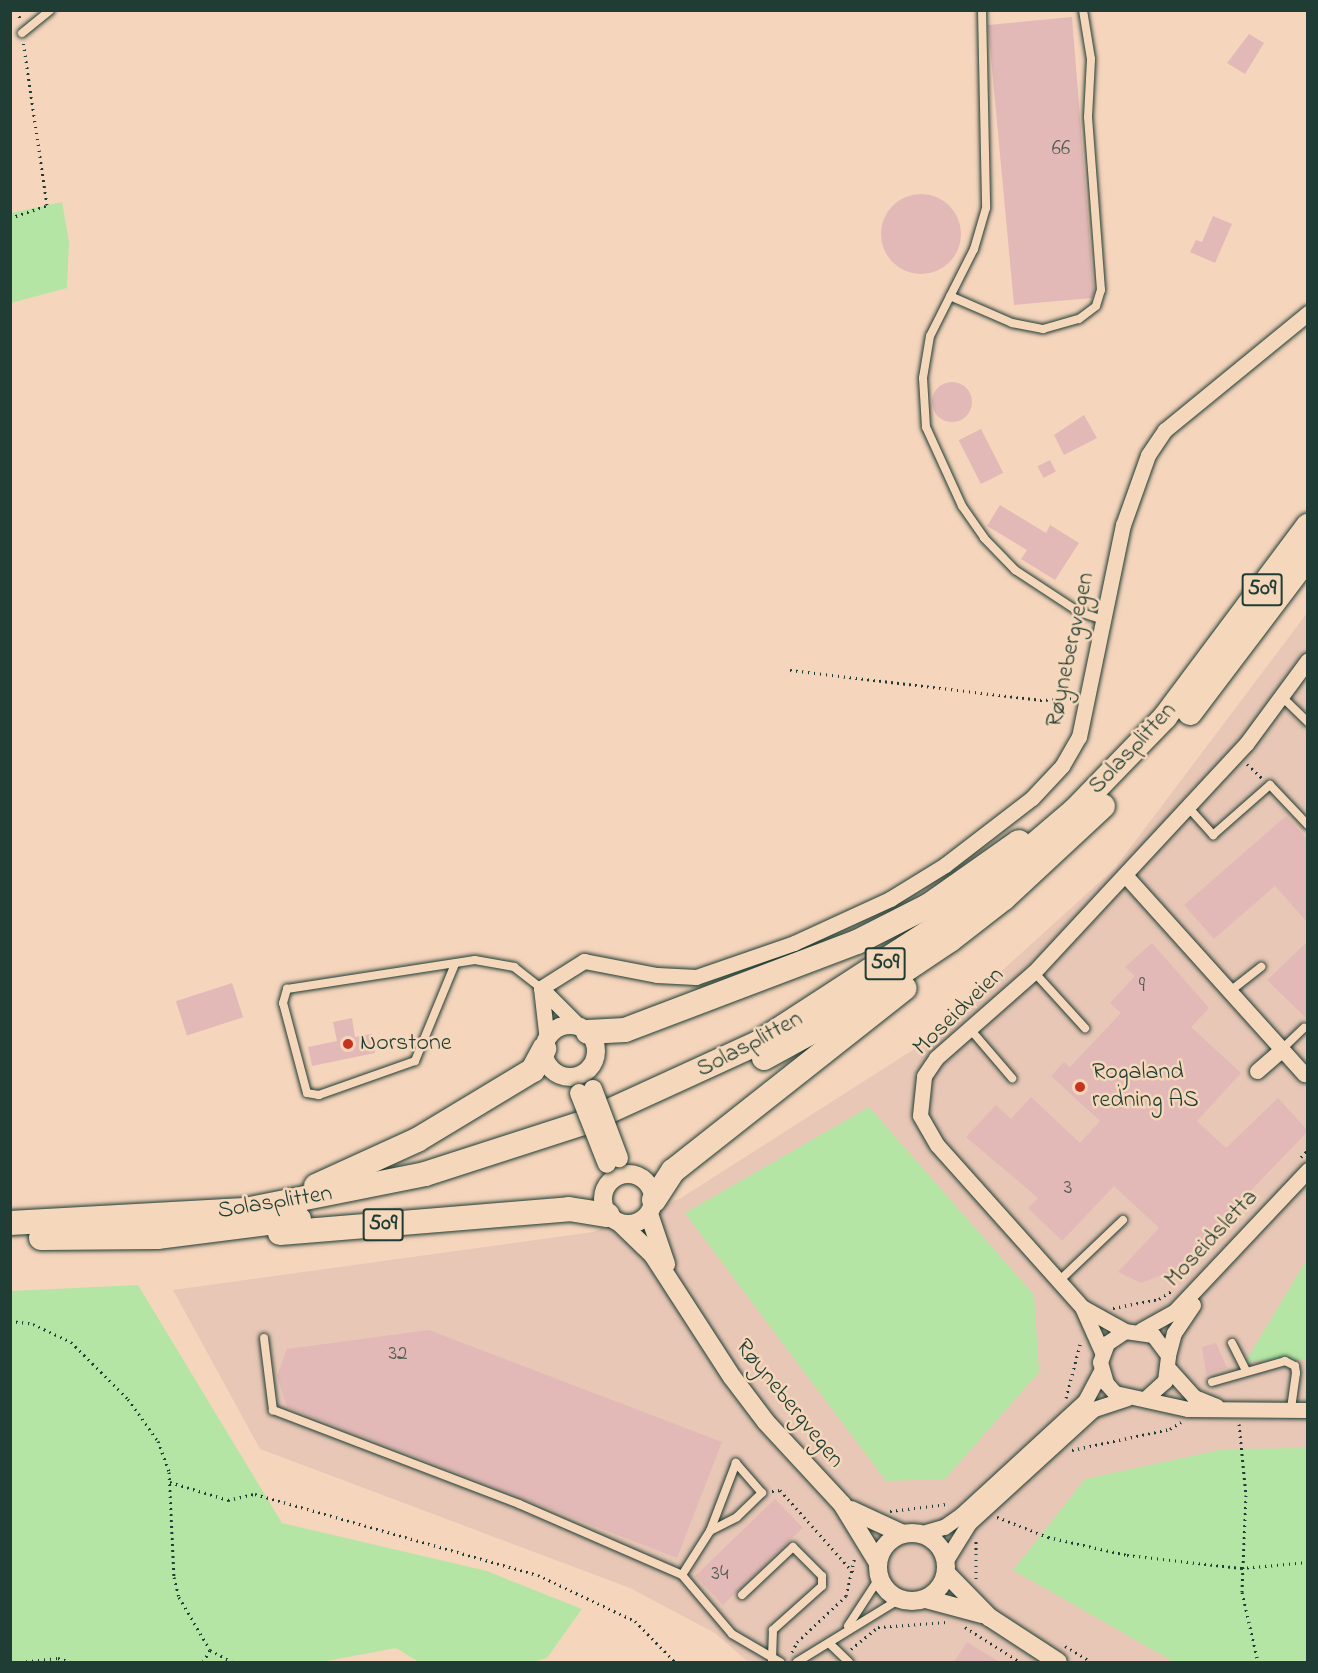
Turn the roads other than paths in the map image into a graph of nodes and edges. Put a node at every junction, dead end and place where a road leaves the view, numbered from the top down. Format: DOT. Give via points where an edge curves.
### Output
graph roads {
  1 [pos="50,10"];
  2 [pos="982,10"];
  3 [pos="1083,10"];
  4 [pos="22,33"];
  5 [pos="950,296"];
  6 [pos="1308,313"];
  7 [pos="1308,526"];
  8 [pos="1308,557"];
  9 [pos="1103,620"];
  10 [pos="1308,660"];
  11 [pos="1282,697"];
  12 [pos="1308,722"];
  13 [pos="1124,762"];
  14 [pos="1188,807"];
  15 [pos="1308,825"];
  16 [pos="1125,874"];
  17 [pos="1004,898"];
  18 [pos="455,964"];
  19 [pos="1261,967"];
  20 [pos="1034,972"];
  21 [pos="540,988"];
  22 [pos="1229,992"];
  23 [pos="1085,1028"];
  24 [pos="1304,1028"];
  25 [pos="583,1029"];
  26 [pos="970,1029"];
  27 [pos="545,1045"];
  28 [pos="1281,1050"];
  29 [pos="592,1067"];
  30 [pos="1257,1071"];
  31 [pos="1304,1074"];
  32 [pos="567,1077"];
  33 [pos="1012,1078"];
  34 [pos="586,1091"];
  35 [pos="618,1165"];
  36 [pos="1302,1165"];
  37 [pos="1308,1185"];
  38 [pos="652,1207"];
  39 [pos="614,1220"];
  40 [pos="1123,1220"];
  41 [pos="10,1223"];
  42 [pos="159,1227"];
  43 [pos="10,1237"];
  44 [pos="1060,1280"];
  45 [pos="1082,1306"];
  46 [pos="1141,1330"];
  47 [pos="1125,1331"];
  48 [pos="701,1332"];
  49 [pos="264,1338"];
  50 [pos="1232,1343"];
  51 [pos="1102,1352"];
  52 [pos="1169,1362"];
  53 [pos="1245,1370"];
  54 [pos="1101,1371"];
  55 [pos="1212,1382"];
  56 [pos="1146,1397"];
  57 [pos="1127,1398"];
  58 [pos="1291,1410"];
  59 [pos="1308,1410"];
  60 [pos="1233,1411"];
  61 [pos="842,1504"];
  62 [pos="710,1531"];
  63 [pos="911,1534"];
  64 [pos="946,1566"];
  65 [pos="879,1570"];
  66 [pos="682,1575"];
  67 [pos="742,1595"];
  68 [pos="900,1599"];
  69 [pos="926,1599"];
  70 [pos="989,1617"];
  71 [pos="847,1628"];
  72 [pos="829,1643"];
  73 [pos="843,1656"];
  74 [pos="776,1661"];
  75 [pos="797,1662"];
  76 [pos="834,1662"];
  77 [pos="849,1662"];
  78 [pos="1058,1662"];
  1 -- 4 [label="lane"];
  2 -- 5 [label="lane" via="986,208 974,249"];
  3 -- 5 [label="lane" via="1091,59 1088,117 1101,290 1096,306 1079,319 1043,329 1012,323"];
  5 -- 9 [label="lane" via="930,336 923,378 926,427 962,506 984,538 1015,570 1079,612"];
  6 -- 9 [label="street, Røynebergvegen" via="1155,442 1123,525"];
  7 -- 13 [label="highway, Solasplitten / 509" via="1216,654"];
  8 -- 17 [label="highway, Solasplitten / 509" via="1176,730 1086,823"];
  9 -- 21 [label="street, Røynebergvegen" via="1079,737 1054,777 967,850 890,899 816,934 711,974 671,977 594,960 575,964"];
  10 -- 11 [label="street, Moseidveien"];
  11 -- 12 [label="lane"];
  11 -- 14 [label="street, Moseidveien" via="1246,744"];
  13 -- 25 [label="highway, 509" via="945,893 887,927 625,1030"];
  13 -- 42 [label="highway, Solasplitten / 509" via="1076,810 931,932 809,1013 677,1083 583,1123 425,1174"];
  14 -- 15 [label="lane" via="1213,835 1270,785"];
  14 -- 16 [label="street, Moseidveien"];
  16 -- 20 [label="street, Moseidveien"];
  16 -- 22 [label="street"];
  17 -- 38 [label="highway, 509" via="946,955 673,1171"];
  17 -- 42 [label="highway, Solasplitten / 509" via="817,1029 702,1089 588,1137 481,1174 294,1220"];
  18 -- 18 [label="lane" via="287,989 283,1003 307,1093 319,1095 415,1061"];
  18 -- 21 [label="lane" via="476,960 514,967"];
  19 -- 22 [label="lane"];
  20 -- 23 [label="lane"];
  20 -- 26 [label="street, Moseidveien"];
  21 -- 25 [label="street"];
  21 -- 27 [label="street"];
  22 -- 28 [label="street"];
  24 -- 28 [label="lane"];
  25 -- 27 [label="street" via="559,1028"];
  25 -- 29 [label="street" via="597,1048"];
  26 -- 33 [label="lane"];
  26 -- 44 [label="street, Moseidveien" via="924,1076 920,1115 937,1145"];
  27 -- 32 [label="street" via="550,1068"];
  27 -- 42 [label="highway, 509" via="533,1070 364,1168 287,1194"];
  28 -- 30 [label="street"];
  28 -- 31 [label="street"];
  29 -- 32 [label="street"];
  29 -- 34 [label="street"];
  32 -- 34 [label="street"];
  34 -- 35 [label="street, bridge"];
  35 -- 38 [label="street, Røynebergvegen" via="649,1184"];
  35 -- 39 [label="street" via="603,1199"];
  36 -- 46 [label="street, Moseidsletta" via="1175,1311"];
  37 -- 52 [label="street, Moseidsletta" via="1184,1314"];
  38 -- 39 [label="street" via="637,1224"];
  38 -- 48 [label="street, Røynebergvegen" via="659,1251"];
  39 -- 42 [label="highway, 509" via="569,1209 246,1236"];
  39 -- 48 [label="street, Røynebergvegen" via="652,1255"];
  40 -- 44 [label="lane"];
  41 -- 42 [label="highway, Solasplitten / 509"];
  42 -- 43 [label="highway, Solasplitten / 509"];
  44 -- 45 [label="street, Moseidveien"];
  45 -- 47 [label="street"];
  45 -- 51 [label="street"];
  46 -- 47 [label="street"];
  46 -- 52 [label="street" via="1158,1339"];
  47 -- 51 [label="street"];
  48 -- 61 [label="street, Røynebergvegen" via="766,1422"];
  49 -- 66 [label="lane" via="273,1410 519,1504"];
  50 -- 53 [label="lane"];
  51 -- 54 [label="street"];
  52 -- 56 [label="street" via="1157,1390"];
  52 -- 60 [label="street" via="1194,1396"];
  53 -- 55 [label="lane"];
  53 -- 58 [label="lane" via="1285,1361 1294,1366"];
  54 -- 57 [label="street" via="1110,1388"];
  54 -- 63 [label="street" via="1085,1401 961,1515 944,1527"];
  56 -- 57 [label="street"];
  56 -- 60 [label="street" via="1188,1409"];
  57 -- 64 [label="street" via="1094,1409 969,1523"];
  58 -- 59 [label="street"];
  58 -- 60 [label="street"];
  61 -- 63 [label="street, Røynebergvegen" via="872,1523"];
  61 -- 65 [label="street, Røynebergvegen"];
  62 -- 62 [label="lane" via="737,1517 762,1493 736,1463"];
  62 -- 66 [label="lane"];
  63 -- 64 [label="street, Røynebergvegen" via="937,1543"];
  63 -- 65 [label="street" via="886,1545"];
  64 -- 69 [label="street" via="939,1588"];
  64 -- 70 [label="street, Røynebergvegen"];
  65 -- 68 [label="street, Røynebergvegen"];
  65 -- 71 [label="lane"];
  66 -- 74 [label="lane" via="732,1634"];
  67 -- 74 [label="lane" via="793,1547 822,1576 822,1586 773,1630"];
  68 -- 69 [label="street, Røynebergvegen"];
  68 -- 71 [label="lane"];
  69 -- 70 [label="street, Røynebergvegen"];
  70 -- 78 [label="street, Røynebergvegen"];
  71 -- 72 [label="lane"];
  72 -- 73 [label="lane"];
  72 -- 75 [label="lane"];
  73 -- 76 [label="lane"];
  73 -- 77 [label="lane"];
}
